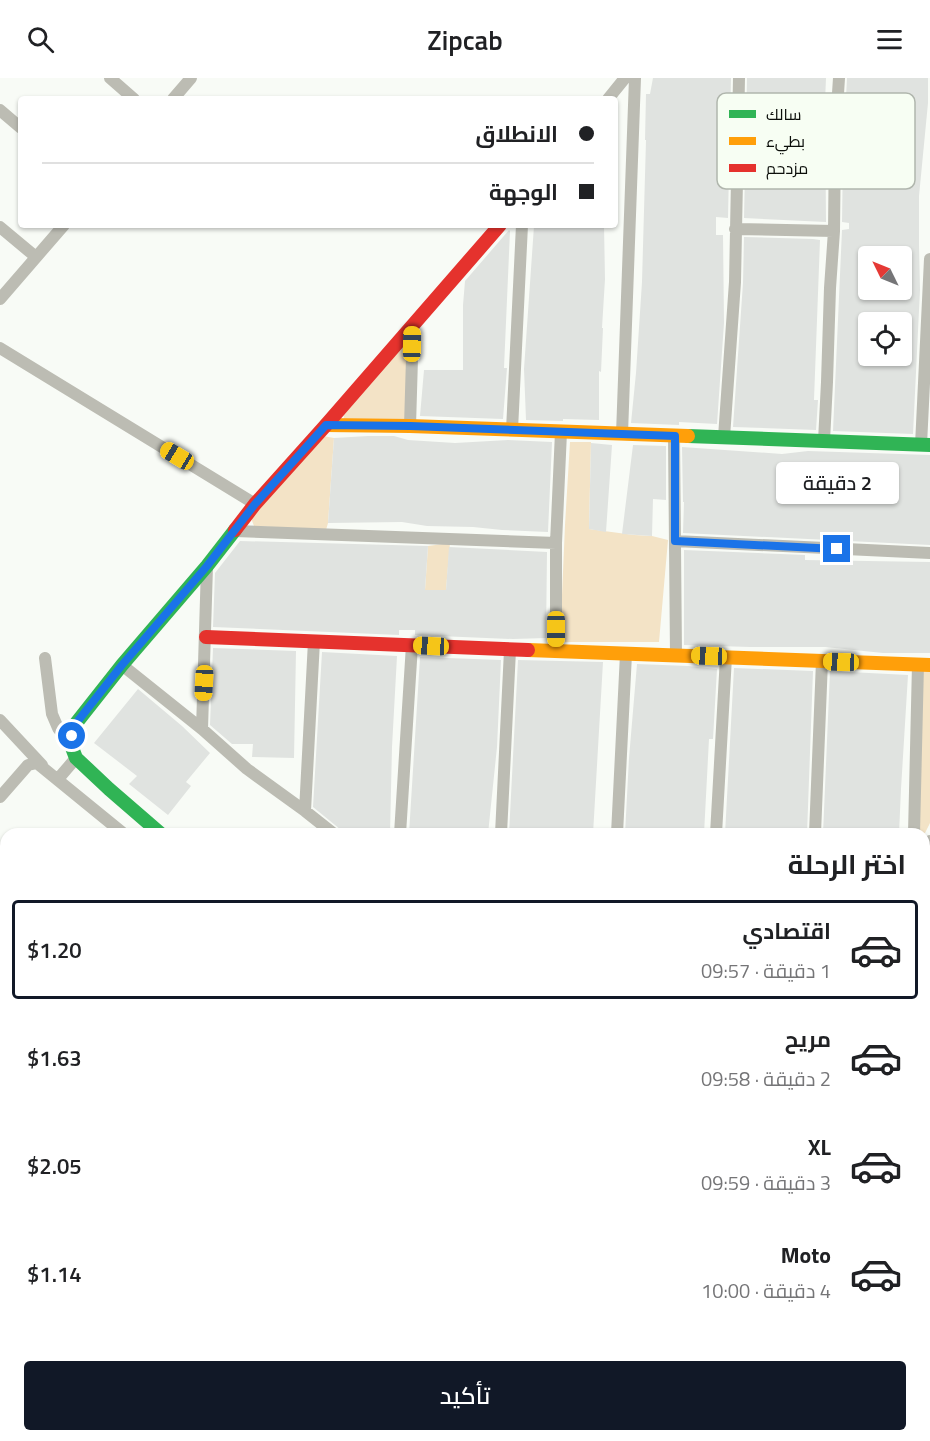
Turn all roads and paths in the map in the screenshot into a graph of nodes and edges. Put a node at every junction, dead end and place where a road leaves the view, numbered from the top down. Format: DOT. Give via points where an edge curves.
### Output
graph roads {
  1 [pos="110,78"];
  2 [pos="191,78"];
  3 [pos="626,78"];
  4 [pos="635,78"];
  5 [pos="739,78"];
  6 [pos="839,78"];
  7 [pos="739,93"];
  8 [pos="838,93"];
  9 [pos="131,96"];
  10 [pos="176,96"];
  11 [pos="611,96"];
  12 [pos="0,110"];
  13 [pos="18,125"];
  14 [pos="736,189"];
  15 [pos="834,189"];
  16 [pos="0,226"];
  17 [pos="61,228"];
  18 [pos="497,228"];
  19 [pos="522,228"];
  20 [pos="735,229"];
  21 [pos="834,231"];
  22 [pos="36,257"];
  23 [pos="930,259"];
  24 [pos="0,299"];
  25 [pos="413,324"];
  26 [pos="0,348"];
  27 [pos="326,425"];
  28 [pos="410,426"];
  29 [pos="512,430"];
  30 [pos="561,432"];
  31 [pos="622,434"];
  32 [pos="675,436"];
  33 [pos="724,437"];
  34 [pos="824,441"];
  35 [pos="925,445"];
  36 [pos="255,504"];
  37 [pos="235,531"];
  38 [pos="675,541"];
  39 [pos="556,543"];
  40 [pos="930,554"];
  41 [pos="207,566"];
  42 [pos="206,637"];
  43 [pos="314,641"];
  44 [pos="412,645"];
  45 [pos="510,650"];
  46 [pos="556,650"];
  47 [pos="626,654"];
  48 [pos="676,655"];
  49 [pos="726,657"];
  50 [pos="45,658"];
  51 [pos="822,661"];
  52 [pos="122,665"];
  53 [pos="924,665"];
  54 [pos="0,720"];
  55 [pos="202,729"];
  56 [pos="74,752"];
  57 [pos="42,766"];
  58 [pos="57,779"];
  59 [pos="0,797"];
  60 [pos="305,811"];
  61 [pos="117,828"];
  62 [pos="154,828"];
  63 [pos="326,828"];
  64 [pos="400,828"];
  65 [pos="501,828"];
  66 [pos="617,828"];
  67 [pos="716,828"];
  68 [pos="815,828"];
  69 [pos="914,828"];
  1 -- 9 [label="street"];
  2 -- 10 [label="street"];
  3 -- 11 [label="street"];
  4 -- 31 [label="street"];
  5 -- 7 [label="street"];
  6 -- 8 [label="street"];
  12 -- 13 [label="street"];
  14 -- 20 [label="street"];
  15 -- 21 [label="street"];
  16 -- 22 [label="street"];
  17 -- 22 [label="street"];
  18 -- 25 [label="street"];
  19 -- 29 [label="street"];
  20 -- 21 [label="street"];
  20 -- 33 [label="street"];
  21 -- 34 [label="street"];
  22 -- 24 [label="street"];
  23 -- 35 [label="street"];
  25 -- 27 [label="street"];
  25 -- 28 [label="street"];
  26 -- 36 [label="street"];
  27 -- 28 [label="street"];
  27 -- 36 [label="street"];
  28 -- 29 [label="street"];
  29 -- 30 [label="street"];
  30 -- 31 [label="street"];
  30 -- 39 [label="street"];
  31 -- 32 [label="street"];
  32 -- 33 [label="street"];
  32 -- 38 [label="street"];
  33 -- 34 [label="street"];
  34 -- 35 [label="street"];
  36 -- 37 [label="street"];
  37 -- 39 [label="street"];
  37 -- 41 [label="street"];
  38 -- 40 [label="street"];
  38 -- 48 [label="street"];
  39 -- 46 [label="street"];
  41 -- 42 [label="street"];
  41 -- 52 [label="street"];
  42 -- 43 [label="street"];
  42 -- 55 [label="street"];
  43 -- 44 [label="street"];
  43 -- 60 [label="street"];
  44 -- 45 [label="street"];
  44 -- 64 [label="street"];
  45 -- 46 [label="street"];
  45 -- 65 [label="street"];
  46 -- 47 [label="street"];
  47 -- 48 [label="street"];
  47 -- 66 [label="street"];
  48 -- 49 [label="street"];
  49 -- 51 [label="street"];
  49 -- 67 [label="street"];
  50 -- 56 [label="street" via="52,714"];
  51 -- 53 [label="street"];
  51 -- 68 [label="street"];
  52 -- 55 [label="street"];
  52 -- 56 [label="street" via="73,729"];
  53 -- 69 [label="street"];
  54 -- 57 [label="street"];
  55 -- 60 [label="street" via="247,769"];
  56 -- 58 [label="street"];
  56 -- 62 [label="street"];
  57 -- 58 [label="street"];
  57 -- 59 [label="street" via="34,762 28,765"];
  58 -- 61 [label="street"];
  60 -- 63 [label="street"];
}
